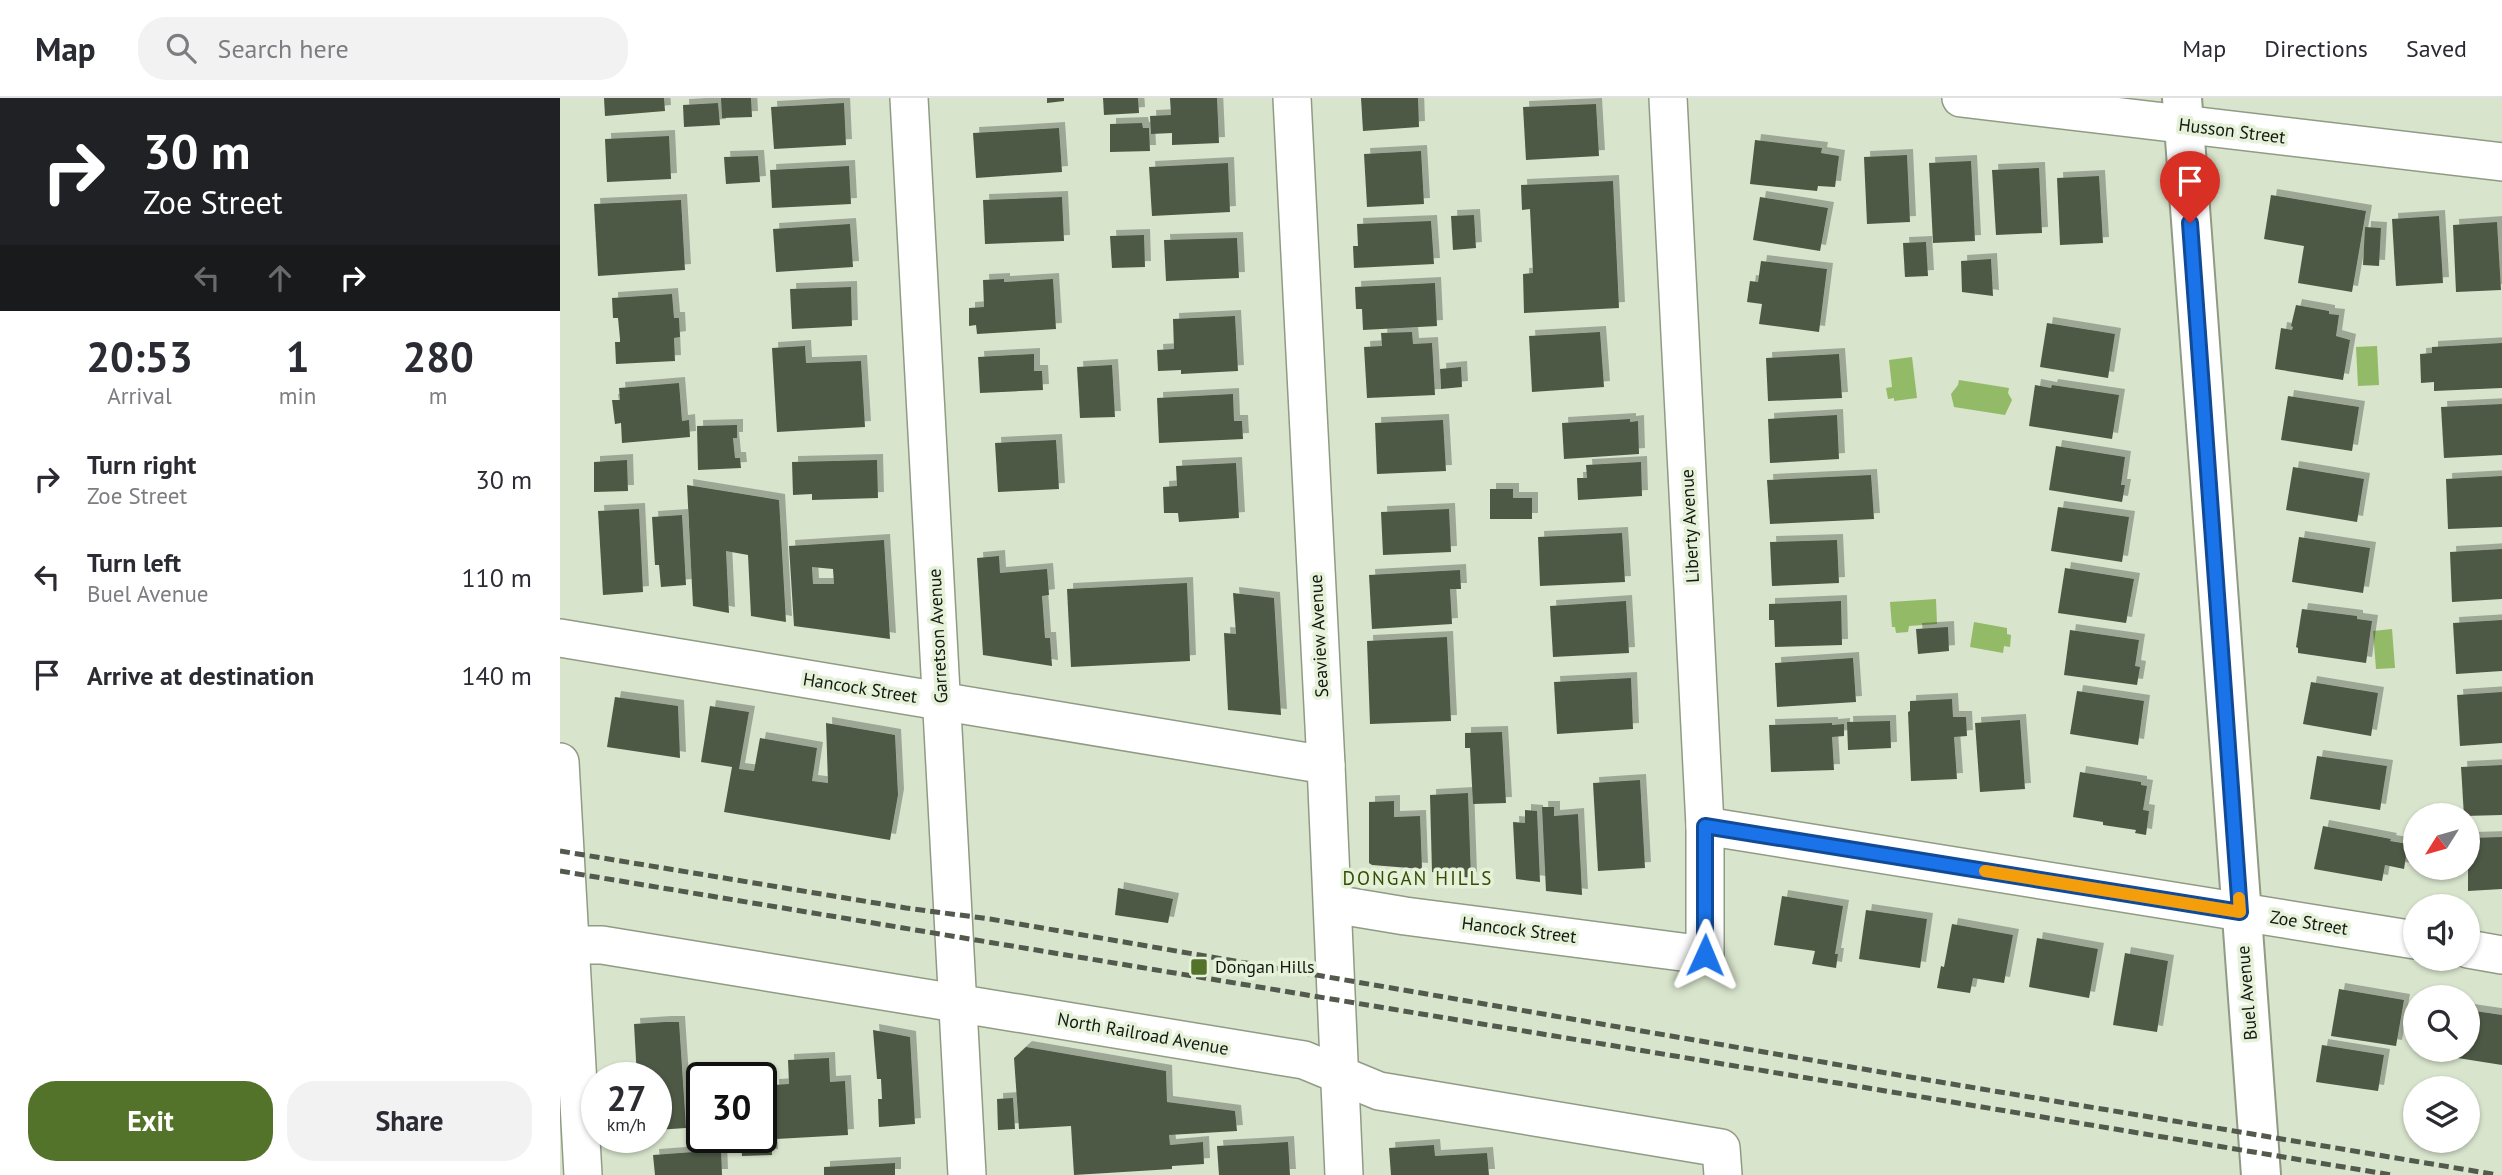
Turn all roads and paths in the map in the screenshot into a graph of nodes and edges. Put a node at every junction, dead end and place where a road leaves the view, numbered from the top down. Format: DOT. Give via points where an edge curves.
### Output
graph roads {
  1 [pos="909,98"];
  2 [pos="1292,98"];
  3 [pos="1668,98"];
  4 [pos="1961,98"];
  5 [pos="2183,112"];
  6 [pos="2502,162"];
  7 [pos="560,638"];
  8 [pos="942,701"];
  9 [pos="560,762"];
  10 [pos="1326,765"];
  11 [pos="1705,826"];
  12 [pos="1333,904"];
  13 [pos="2240,912"];
  14 [pos="2403,938"];
  15 [pos="565,945"];
  16 [pos="2480,951"];
  17 [pos="1705,955"];
  18 [pos="2502,955"];
  19 [pos="957,1003"];
  20 [pos="1338,1075"];
  21 [pos="1722,1162"];
  22 [pos="583,1175"];
  23 [pos="967,1175"];
  24 [pos="1344,1175"];
  25 [pos="2261,1175"];
  1 -- 8 [label="street, Garretson Avenue"];
  2 -- 10 [label="street, Seaview Avenue"];
  3 -- 11 [label="street, Liberty Avenue"];
  4 -- 5 [label="street, Husson Street"];
  5 -- 6 [label="street, Husson Street"];
  5 -- 13 [label="street, Buel Avenue"];
  7 -- 8 [label="street, Hancock Street"];
  8 -- 10 [label="street, Hancock Street"];
  8 -- 19 [label="street, Garretson Avenue"];
  9 -- 15 [label="street"];
  10 -- 12 [label="street, Seaview Avenue"];
  11 -- 13 [label="street, Zoe Street"];
  11 -- 17 [label="street, Liberty Avenue"];
  12 -- 17 [label="street, Hancock Street"];
  12 -- 20 [label="street, Seaview Avenue"];
  13 -- 14 [label="street, Zoe Street"];
  13 -- 25 [label="street, Buel Avenue"];
  15 -- 19 [label="street, North Railroad Avenue" via="602,945"];
  15 -- 22 [label="street"];
  16 -- 18 [label="street"];
  19 -- 20 [label="street, North Railroad Avenue" via="1304,1060"];
  19 -- 23 [label="street, Garretson Avenue"];
  20 -- 21 [label="street, North Railroad Avenue" via="1379,1091"];
  20 -- 24 [label="street, Seaview Avenue"];
}
